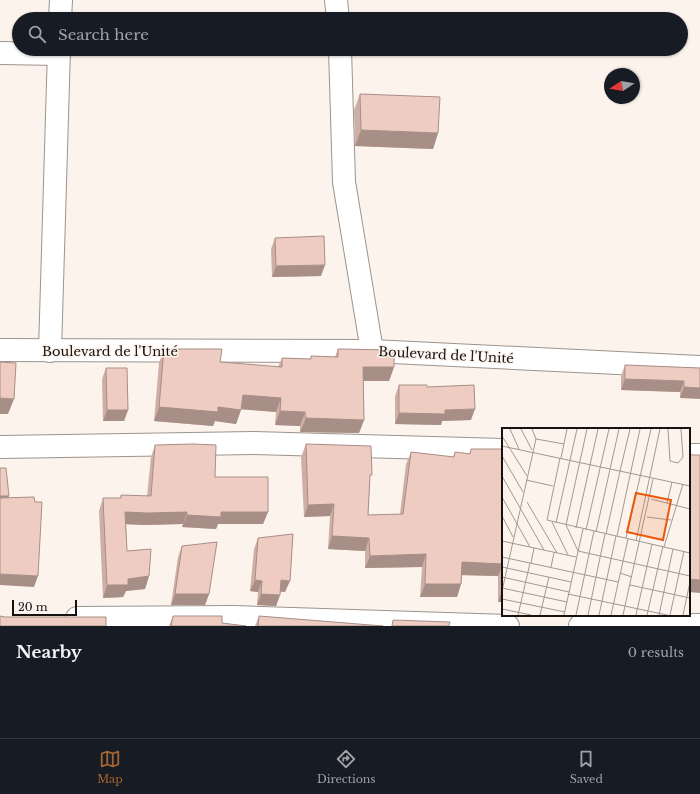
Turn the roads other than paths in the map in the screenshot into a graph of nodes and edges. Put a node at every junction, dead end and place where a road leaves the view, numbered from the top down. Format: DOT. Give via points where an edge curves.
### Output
graph roads {
  1 [pos="61,0"];
  2 [pos="336,0"];
  3 [pos="60,12"];
  4 [pos="337,12"];
  5 [pos="0,53"];
  6 [pos="12,53"];
  7 [pos="59,56"];
  8 [pos="340,56"];
  9 [pos="0,350"];
  10 [pos="50,351"];
  11 [pos="372,351"];
  12 [pos="700,367"];
  13 [pos="0,447"];
  14 [pos="502,450"];
  15 [pos="54,618"];
  16 [pos="700,625"];
  17 [pos="508,626"];
  18 [pos="580,626"];
  1 -- 3 [label="street"];
  2 -- 4 [label="street"];
  5 -- 6 [label="street"];
  7 -- 10 [label="street"];
  8 -- 11 [label="street" via="344,182"];
  9 -- 10 [label="street, Boulevard de l'Unité"];
  10 -- 11 [label="street, Boulevard de l'Unité"];
  11 -- 12 [label="street, Boulevard de l'Unité"];
  13 -- 14 [label="street" via="254,443"];
  15 -- 17 [label="street" via="234,617"];
  16 -- 18 [label="street"];
}
